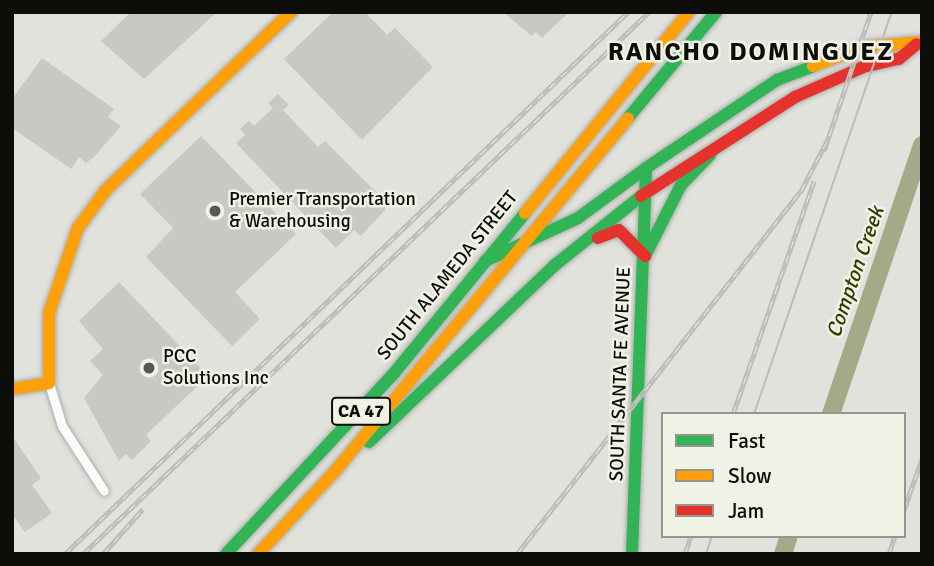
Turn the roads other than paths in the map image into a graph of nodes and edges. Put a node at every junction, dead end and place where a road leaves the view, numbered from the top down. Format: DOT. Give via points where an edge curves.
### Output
graph roads {
  1 [pos="291,12"];
  2 [pos="689,12"];
  3 [pos="716,12"];
  4 [pos="919,43"];
  5 [pos="783,77"];
  6 [pos="795,97"];
  7 [pos="725,137"];
  8 [pos="646,168"];
  9 [pos="641,196"];
  10 [pos="524,247"];
  11 [pos="645,256"];
  12 [pos="484,262"];
  13 [pos="555,265"];
  14 [pos="49,383"];
  15 [pos="12,388"];
  16 [pos="336,470"];
  17 [pos="104,491"];
  18 [pos="226,554"];
  19 [pos="258,554"];
  20 [pos="632,554"];
  1 -- 14 [label="main road" via="106,190 78,228 49,313"];
  2 -- 12 [label="main road, SOUTH ALAMEDA STREET / CA 47"];
  3 -- 10 [label="main road, SOUTH ALAMEDA STREET / CA 47"];
  4 -- 5 [label="main road" via="864,47"];
  4 -- 6 [label="main road" via="900,59 863,67"];
  5 -- 6 [label="main road"];
  5 -- 8 [label="main road"];
  6 -- 7 [label="main road"];
  7 -- 9 [label="main road"];
  7 -- 11 [label="main road" via="681,185"];
  8 -- 9 [label="main road, SOUTH SANTA FE AVENUE"];
  8 -- 10 [label="main road" via="578,218"];
  9 -- 11 [label="main road, SOUTH SANTA FE AVENUE"];
  9 -- 13 [label="main road"];
  10 -- 12 [label="main road"];
  10 -- 16 [label="main road, SOUTH ALAMEDA STREET / CA 47"];
  11 -- 13 [label="main road" via="625,233 612,231"];
  11 -- 20 [label="main road, SOUTH SANTA FE AVENUE"];
  12 -- 18 [label="main road, SOUTH ALAMEDA STREET / CA 47" via="323,455"];
  13 -- 16 [label="main road"];
  14 -- 15 [label="main road"];
  14 -- 17 [label="street" via="62,426"];
  16 -- 19 [label="main road, SOUTH ALAMEDA STREET / CA 47"];
}
